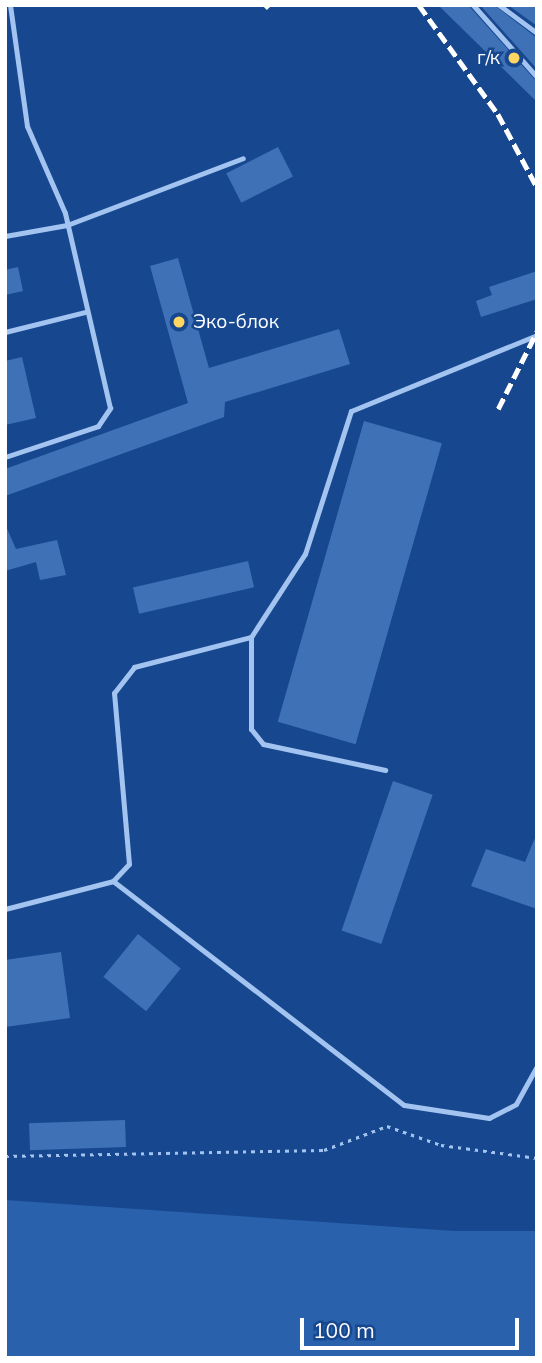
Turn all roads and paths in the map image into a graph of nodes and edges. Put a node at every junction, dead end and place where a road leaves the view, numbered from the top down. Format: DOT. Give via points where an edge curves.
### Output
graph roads {
  1 [pos="10,5"];
  2 [pos="473,5"];
  3 [pos="499,5"];
  4 [pos="537,33"];
  5 [pos="537,77"];
  6 [pos="243,158"];
  7 [pos="67,225"];
  8 [pos="5,236"];
  9 [pos="85,312"];
  10 [pos="5,332"];
  11 [pos="537,335"];
  12 [pos="5,457"];
  13 [pos="251,637"];
  14 [pos="385,770"];
  15 [pos="113,881"];
  16 [pos="5,909"];
  17 [pos="537,1066"];
  18 [pos="5,1156"];
  19 [pos="537,1158"];
  1 -- 7 [label="lane" via="27,126"];
  2 -- 5 [label="lane"];
  3 -- 4 [label="lane"];
  6 -- 7 [label="lane"];
  7 -- 8 [label="lane"];
  7 -- 9 [label="lane"];
  9 -- 10 [label="lane"];
  9 -- 12 [label="lane" via="110,408 106,419"];
  11 -- 13 [label="lane" via="351,411 305,554"];
  13 -- 14 [label="lane" via="251,729 263,744"];
  13 -- 15 [label="lane" via="134,667 114,693 129,864"];
  15 -- 16 [label="lane"];
  15 -- 17 [label="lane" via="404,1105 489,1118 516,1104"];
  18 -- 19 [label="path" via="324,1150 387,1126 441,1145"];
}
